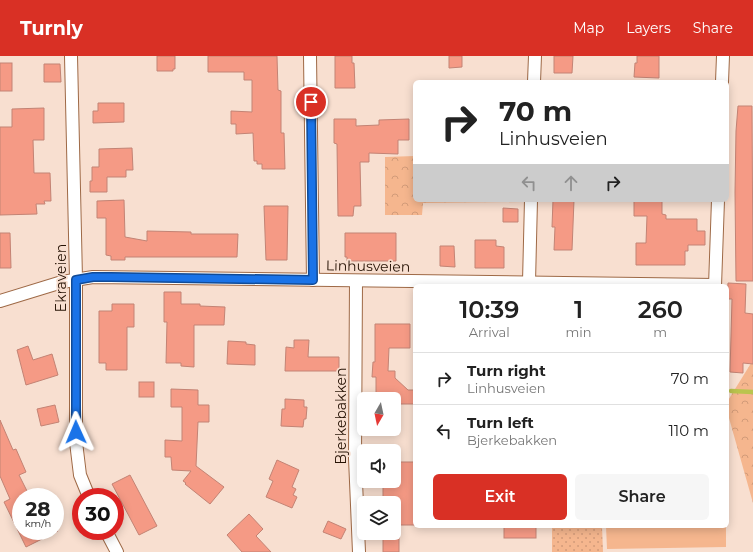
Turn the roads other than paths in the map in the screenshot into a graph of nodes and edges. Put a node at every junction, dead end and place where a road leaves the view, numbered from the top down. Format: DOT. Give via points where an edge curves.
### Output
graph roads {
  1 [pos="71,56"];
  2 [pos="310,56"];
  3 [pos="535,56"];
  4 [pos="723,56"];
  5 [pos="534,80"];
  6 [pos="722,80"];
  7 [pos="532,202"];
  8 [pos="718,202"];
  9 [pos="76,280"];
  10 [pos="313,280"];
  11 [pos="356,281"];
  12 [pos="529,282"];
  13 [pos="622,284"];
  14 [pos="715,284"];
  15 [pos="0,301"];
  16 [pos="85,488"];
  17 [pos="111,540"];
  18 [pos="117,552"];
  19 [pos="359,552"];
  1 -- 9 [label="street, Ekraveien"];
  2 -- 10 [label="street"];
  3 -- 5 [label="street"];
  4 -- 6 [label="street"];
  7 -- 12 [label="street"];
  8 -- 14 [label="street"];
  9 -- 10 [label="street, Linhusveien" via="93,277"];
  9 -- 15 [label="street, Linhusveien"];
  9 -- 16 [label="street, Ekraveien" via="76,456"];
  10 -- 11 [label="street, Linhusveien"];
  11 -- 12 [label="street, Linhusveien"];
  11 -- 19 [label="street, Bjerkebakken" via="355,458"];
  12 -- 13 [label="street, Linhusveien"];
  17 -- 18 [label="street"];
}
